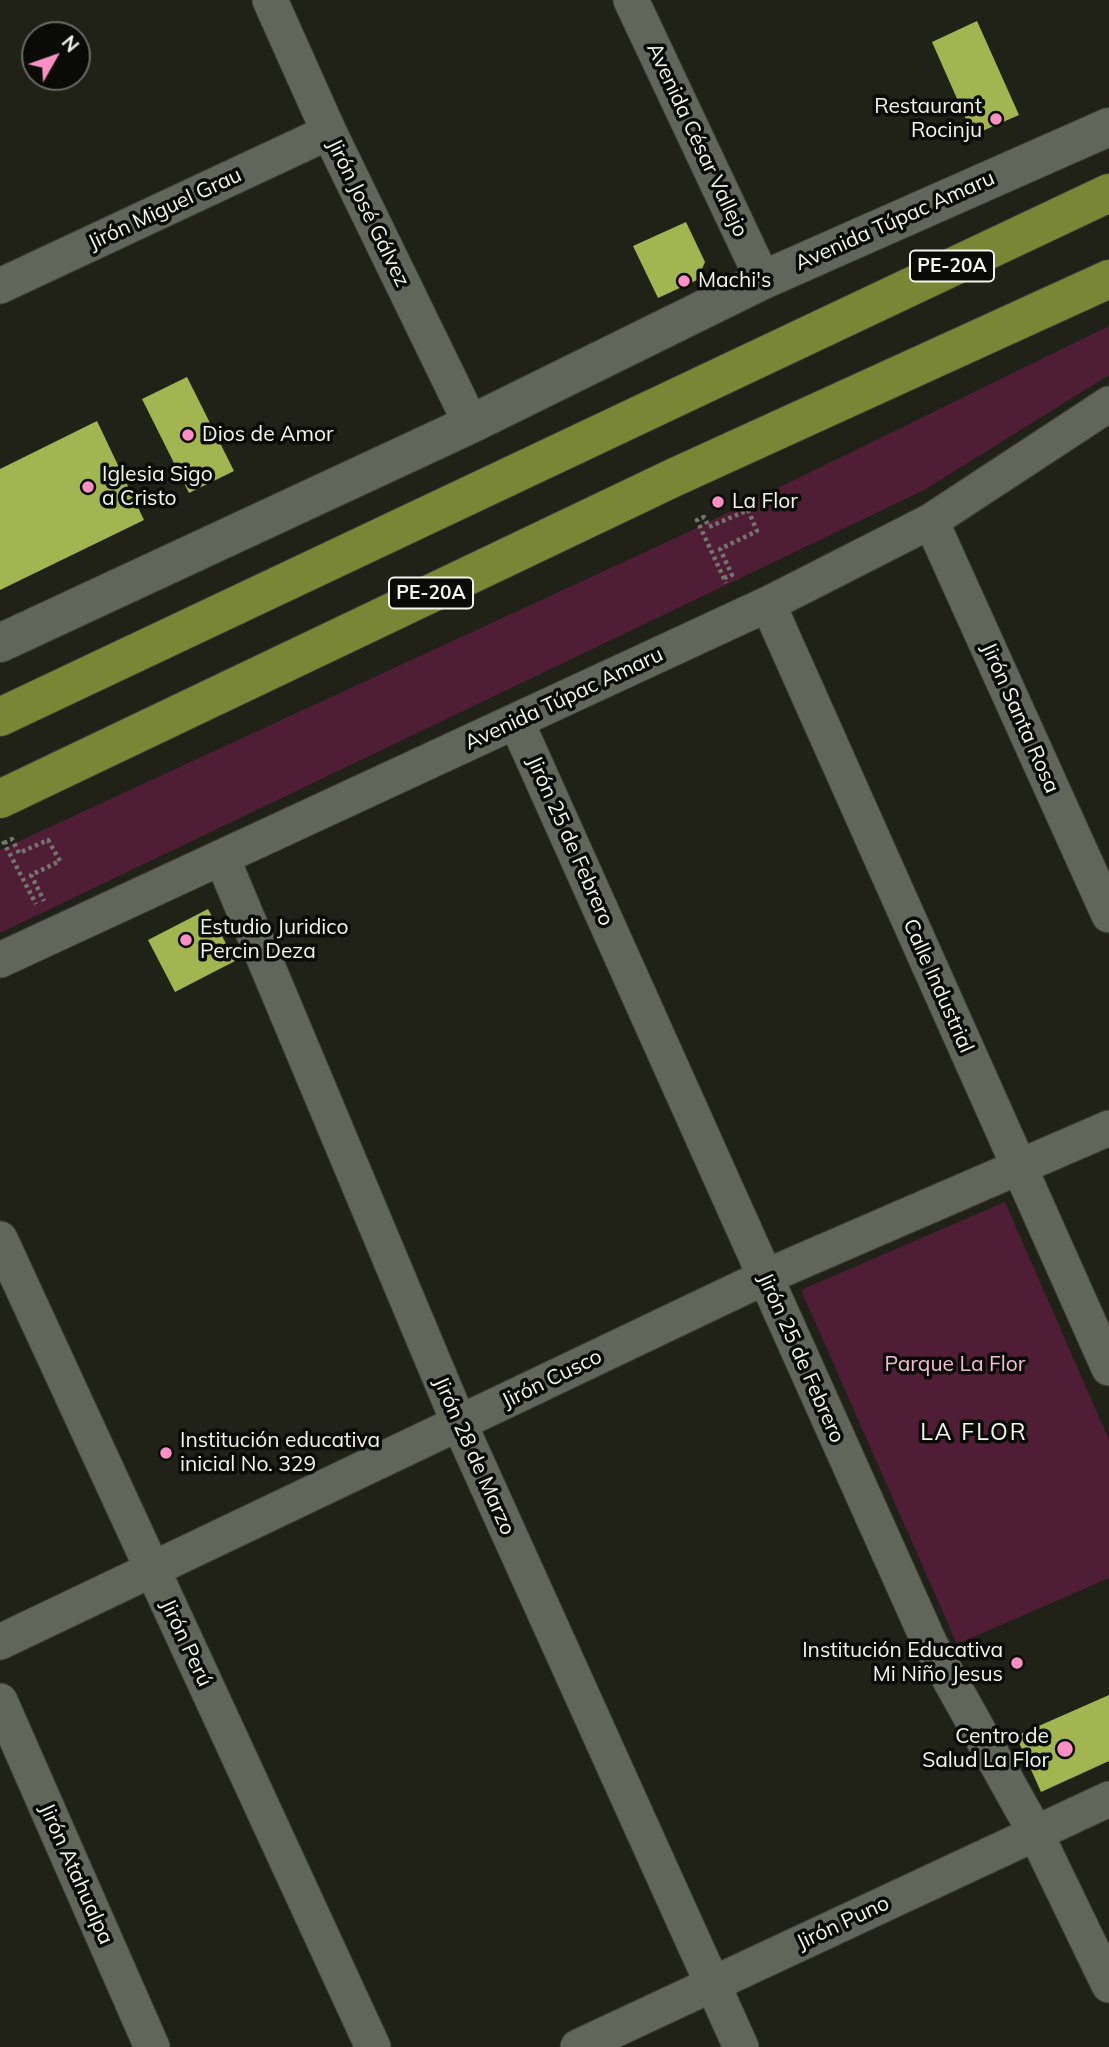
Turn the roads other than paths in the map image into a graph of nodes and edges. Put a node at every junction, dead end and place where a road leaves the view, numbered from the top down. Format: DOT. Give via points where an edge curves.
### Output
graph roads {
  1 [pos="270,0"];
  2 [pos="631,0"];
  3 [pos="1109,127"];
  4 [pos="329,132"];
  5 [pos="1109,192"];
  6 [pos="1109,279"];
  7 [pos="763,280"];
  8 [pos="0,286"];
  9 [pos="1109,404"];
  10 [pos="471,424"];
  11 [pos="931,521"];
  12 [pos="768,604"];
  13 [pos="0,643"];
  14 [pos="0,717"];
  15 [pos="516,721"];
  16 [pos="0,799"];
  17 [pos="222,858"];
  18 [pos="1109,915"];
  19 [pos="0,960"];
  20 [pos="1109,1128"];
  21 [pos="1019,1167"];
  22 [pos="0,1239"];
  23 [pos="765,1277"];
  24 [pos="1109,1368"];
  25 [pos="459,1423"];
  26 [pos="152,1569"];
  27 [pos="0,1642"];
  28 [pos="0,1701"];
  29 [pos="1109,1800"];
  30 [pos="1035,1832"];
  31 [pos="713,1985"];
  32 [pos="1109,1985"];
  33 [pos="152,2047"];
  34 [pos="373,2047"];
  35 [pos="578,2047"];
  36 [pos="741,2047"];
  1 -- 4 [label="street, Jirón José Gálvez"];
  2 -- 7 [label="street, Avenida César Vallejo"];
  3 -- 7 [label="street, Avenida Túpac Amaru"];
  4 -- 8 [label="street, Jirón Miguel Grau"];
  4 -- 10 [label="street, Jirón José Gálvez"];
  5 -- 14 [label="highway, PE-20A"];
  6 -- 16 [label="highway, PE-20A" via="675,477"];
  7 -- 10 [label="street, Avenida Túpac Amaru"];
  9 -- 11 [label="street, Avenida Túpac Amaru"];
  10 -- 13 [label="street, Avenida Túpac Amaru"];
  11 -- 12 [label="street, Avenida Túpac Amaru"];
  11 -- 18 [label="street, Jirón Santa Rosa"];
  12 -- 15 [label="street, Avenida Túpac Amaru"];
  12 -- 21 [label="street, Calle Industrial"];
  15 -- 17 [label="street, Avenida Túpac Amaru"];
  15 -- 23 [label="street, Jirón 25 de Febrero"];
  17 -- 19 [label="street, Avenida Túpac Amaru"];
  17 -- 25 [label="street, Jirón 28 de Marzo"];
  20 -- 21 [label="street, Jirón Cusco"];
  21 -- 23 [label="street, Jirón Cusco"];
  21 -- 24 [label="street, Calle Industrial"];
  22 -- 26 [label="street, Jirón Perú"];
  23 -- 25 [label="street, Jirón Cusco"];
  23 -- 30 [label="street, Jirón 25 de Febrero" via="934,1654"];
  25 -- 26 [label="street, Jirón Cusco"];
  25 -- 31 [label="street, Jirón 28 de Marzo"];
  26 -- 27 [label="street, Jirón Cusco"];
  26 -- 34 [label="street, Jirón Perú"];
  28 -- 33 [label="street, Jirón Atahualpa"];
  29 -- 30 [label="street, Jirón Puno"];
  30 -- 31 [label="street, Jirón Puno"];
  30 -- 32 [label="street, Jirón 25 de Febrero"];
  31 -- 35 [label="street, Jirón Puno"];
  31 -- 36 [label="street, Jirón 28 de Marzo"];
}
